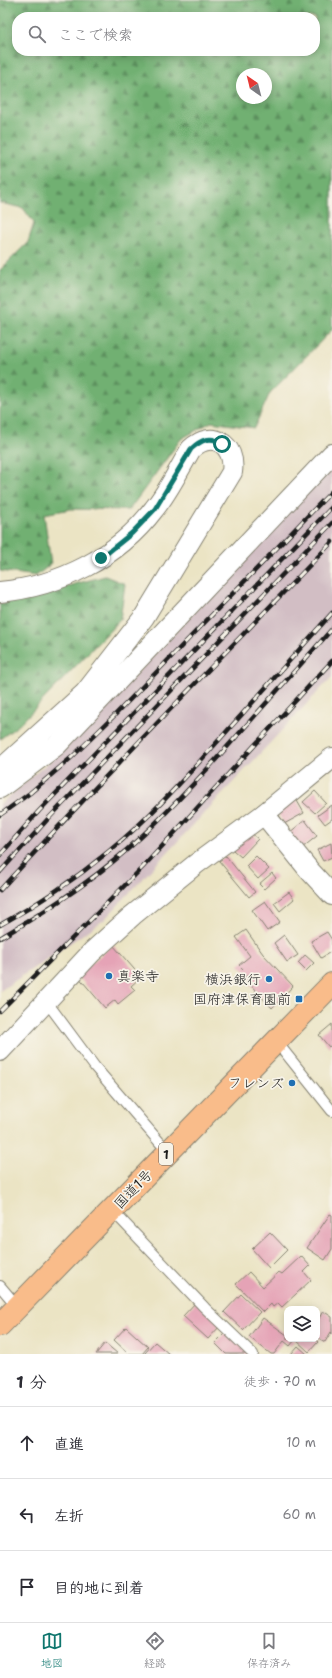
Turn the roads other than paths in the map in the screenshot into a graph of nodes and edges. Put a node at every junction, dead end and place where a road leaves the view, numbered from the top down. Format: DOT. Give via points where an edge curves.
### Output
graph roads {
  1 [pos="332,454"];
  2 [pos="0,592"];
  3 [pos="332,758"];
  4 [pos="0,770"];
  5 [pos="0,788"];
  6 [pos="264,814"];
  7 [pos="332,895"];
  8 [pos="332,984"];
  9 [pos="46,1001"];
  10 [pos="276,1040"];
  11 [pos="0,1050"];
  12 [pos="332,1111"];
  13 [pos="168,1152"];
  14 [pos="112,1210"];
  15 [pos="0,1286"];
  16 [pos="17,1306"];
  17 [pos="0,1325"];
  18 [pos="253,1354"];
  1 -- 5 [label="street" via="57,745"];
  2 -- 4 [label="street" via="28,589 86,568 116,547 144,522 155,509 191,449 197,444 210,438 218,440 228,450 232,460 232,472 144,617 85,694"];
  3 -- 6 [label="street"];
  6 -- 7 [label="street"];
  6 -- 9 [label="street" via="133,915 92,952"];
  8 -- 10 [label="highway, 国道1号 / 1"];
  9 -- 11 [label="street"];
  9 -- 13 [label="lane" via="95,1067"];
  10 -- 12 [label="lane"];
  10 -- 13 [label="highway, 国道1号 / 1"];
  13 -- 14 [label="highway, 国道1号 / 1"];
  14 -- 16 [label="highway, 国道1号 / 1"];
  14 -- 18 [label="lane" via="205,1308"];
  15 -- 16 [label="lane"];
  16 -- 17 [label="highway, 国道1号 / 1"];
}
